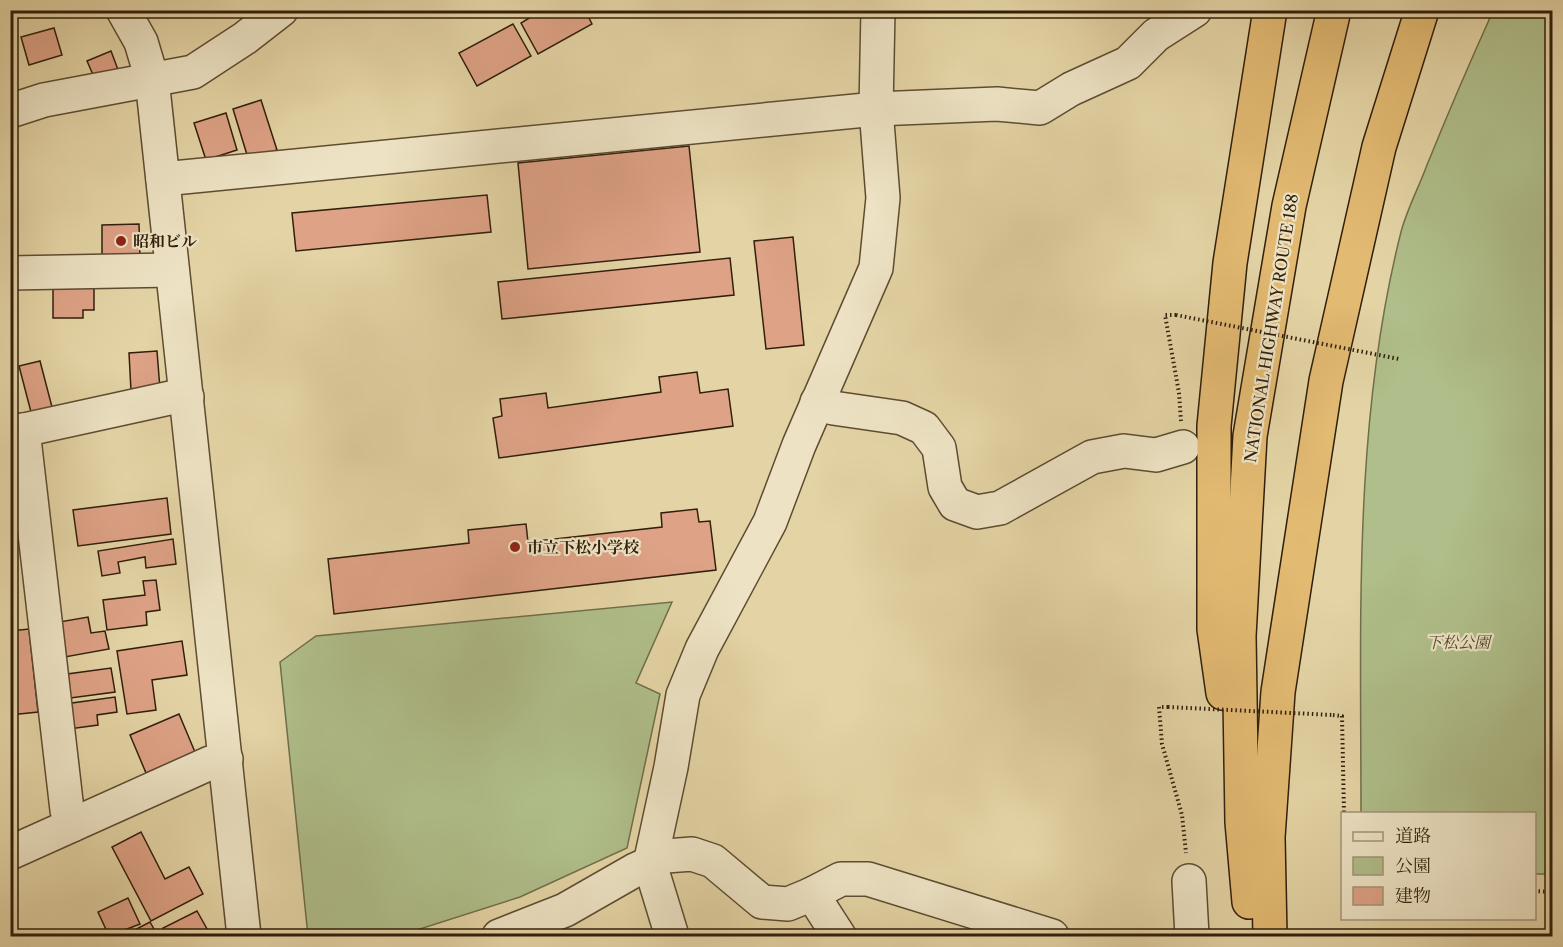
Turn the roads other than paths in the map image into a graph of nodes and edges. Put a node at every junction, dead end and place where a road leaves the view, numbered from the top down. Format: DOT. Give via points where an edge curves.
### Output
graph roads {
  1 [pos="123,10"];
  2 [pos="281,10"];
  3 [pos="878,10"];
  4 [pos="1196,10"];
  5 [pos="1270,10"];
  6 [pos="1334,10"];
  7 [pos="1422,10"];
  8 [pos="152,79"];
  9 [pos="876,109"];
  10 [pos="10,111"];
  11 [pos="163,179"];
  12 [pos="172,270"];
  13 [pos="10,273"];
  14 [pos="187,397"];
  15 [pos="817,402"];
  16 [pos="17,432"];
  17 [pos="1184,447"];
  18 [pos="226,759"];
  19 [pos="1242,822"];
  20 [pos="72,825"];
  21 [pos="10,854"];
  22 [pos="650,864"];
  23 [pos="1188,881"];
  24 [pos="812,894"];
  25 [pos="244,936"];
  26 [pos="499,936"];
  27 [pos="672,936"];
  28 [pos="839,936"];
  29 [pos="1052,936"];
  30 [pos="1192,936"];
  31 [pos="1252,936"];
  32 [pos="1270,936"];
  1 -- 8 [label="street" via="141,42"];
  2 -- 8 [label="street" via="193,72"];
  3 -- 9 [label="street"];
  4 -- 9 [label="street" via="1156,35 1128,63 1040,108 997,104"];
  5 -- 19 [label="highway" via="1230,263 1214,426 1214,629"];
  6 -- 19 [label="highway, NATIONAL HIGHWAY ROUTE 188" via="1289,206 1250,436 1239,636"];
  7 -- 32 [label="highway" via="1379,147 1326,381 1278,692 1268,837"];
  8 -- 10 [label="street" via="44,100"];
  8 -- 11 [label="street"];
  9 -- 11 [label="street"];
  9 -- 15 [label="street" via="883,198 876,268"];
  11 -- 12 [label="street"];
  12 -- 13 [label="street"];
  12 -- 14 [label="street"];
  14 -- 16 [label="street"];
  14 -- 18 [label="street"];
  15 -- 17 [label="street" via="902,418 924,428 939,448 945,487 956,504 977,512 1000,508 1092,457 1124,451 1156,455"];
  15 -- 22 [label="street" via="770,522 702,649 683,695 672,767"];
  16 -- 20 [label="street"];
  18 -- 20 [label="street"];
  18 -- 25 [label="street"];
  19 -- 31 [label="highway, NATIONAL HIGHWAY ROUTE 188"];
  20 -- 21 [label="street"];
  22 -- 24 [label="street" via="666,856 692,854 713,861 762,902 788,904"];
  22 -- 26 [label="street" via="565,910"];
  22 -- 27 [label="street"];
  23 -- 30 [label="street"];
  24 -- 28 [label="street"];
  24 -- 29 [label="street" via="841,879 868,879"];
}
